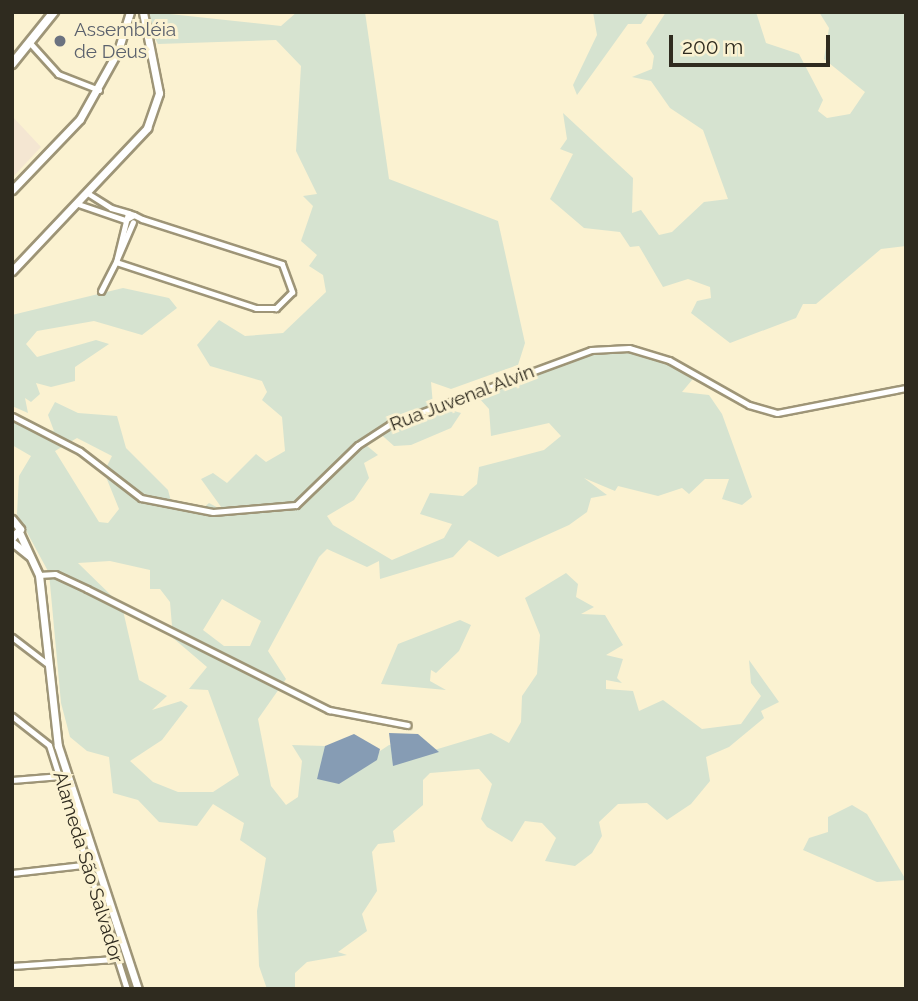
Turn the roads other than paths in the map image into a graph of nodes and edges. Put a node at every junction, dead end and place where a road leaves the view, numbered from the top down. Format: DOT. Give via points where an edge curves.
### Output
graph roads {
  1 [pos="54,12"];
  2 [pos="130,12"];
  3 [pos="143,12"];
  4 [pos="30,43"];
  5 [pos="12,64"];
  6 [pos="99,90"];
  7 [pos="13,190"];
  8 [pos="89,194"];
  9 [pos="78,204"];
  10 [pos="132,217"];
  11 [pos="125,220"];
  12 [pos="116,261"];
  13 [pos="12,271"];
  14 [pos="101,290"];
  15 [pos="906,388"];
  16 [pos="12,416"];
  17 [pos="12,519"];
  18 [pos="14,538"];
  19 [pos="39,575"];
  20 [pos="12,637"];
  21 [pos="46,663"];
  22 [pos="12,716"];
  23 [pos="408,724"];
  24 [pos="61,776"];
  25 [pos="12,780"];
  26 [pos="91,864"];
  27 [pos="12,873"];
  28 [pos="115,958"];
  29 [pos="12,966"];
  30 [pos="127,989"];
  31 [pos="138,989"];
  1 -- 4 [label="main road"];
  2 -- 6 [label="main road"];
  3 -- 8 [label="main road" via="159,93 156,109"];
  4 -- 5 [label="main road"];
  4 -- 6 [label="street" via="58,74"];
  6 -- 7 [label="main road"];
  8 -- 9 [label="main road"];
  8 -- 10 [label="street"];
  9 -- 11 [label="street"];
  9 -- 13 [label="main road"];
  10 -- 11 [label="street"];
  10 -- 12 [label="street"];
  10 -- 12 [label="street" via="282,264 293,279 289,299 276,308 256,308"];
  11 -- 12 [label="street"];
  12 -- 14 [label="street"];
  15 -- 16 [label="street, Rua Juvenal Alvin" via="777,413 749,405 669,360 629,348 590,350 390,424 358,445 296,505 213,512 141,498 69,444"];
  17 -- 18 [label="main road"];
  18 -- 19 [label="main road"];
  19 -- 21 [label="main road"];
  19 -- 23 [label="street" via="87,589 329,710"];
  20 -- 21 [label="street"];
  21 -- 31 [label="main road" via="58,746"];
  22 -- 24 [label="street, Alameda São Salvador" via="48,746"];
  24 -- 25 [label="street"];
  24 -- 26 [label="street, Alameda São Salvador"];
  26 -- 27 [label="street"];
  26 -- 28 [label="street, Alameda São Salvador"];
  28 -- 29 [label="street"];
  28 -- 30 [label="street, Alameda São Salvador"];
}
